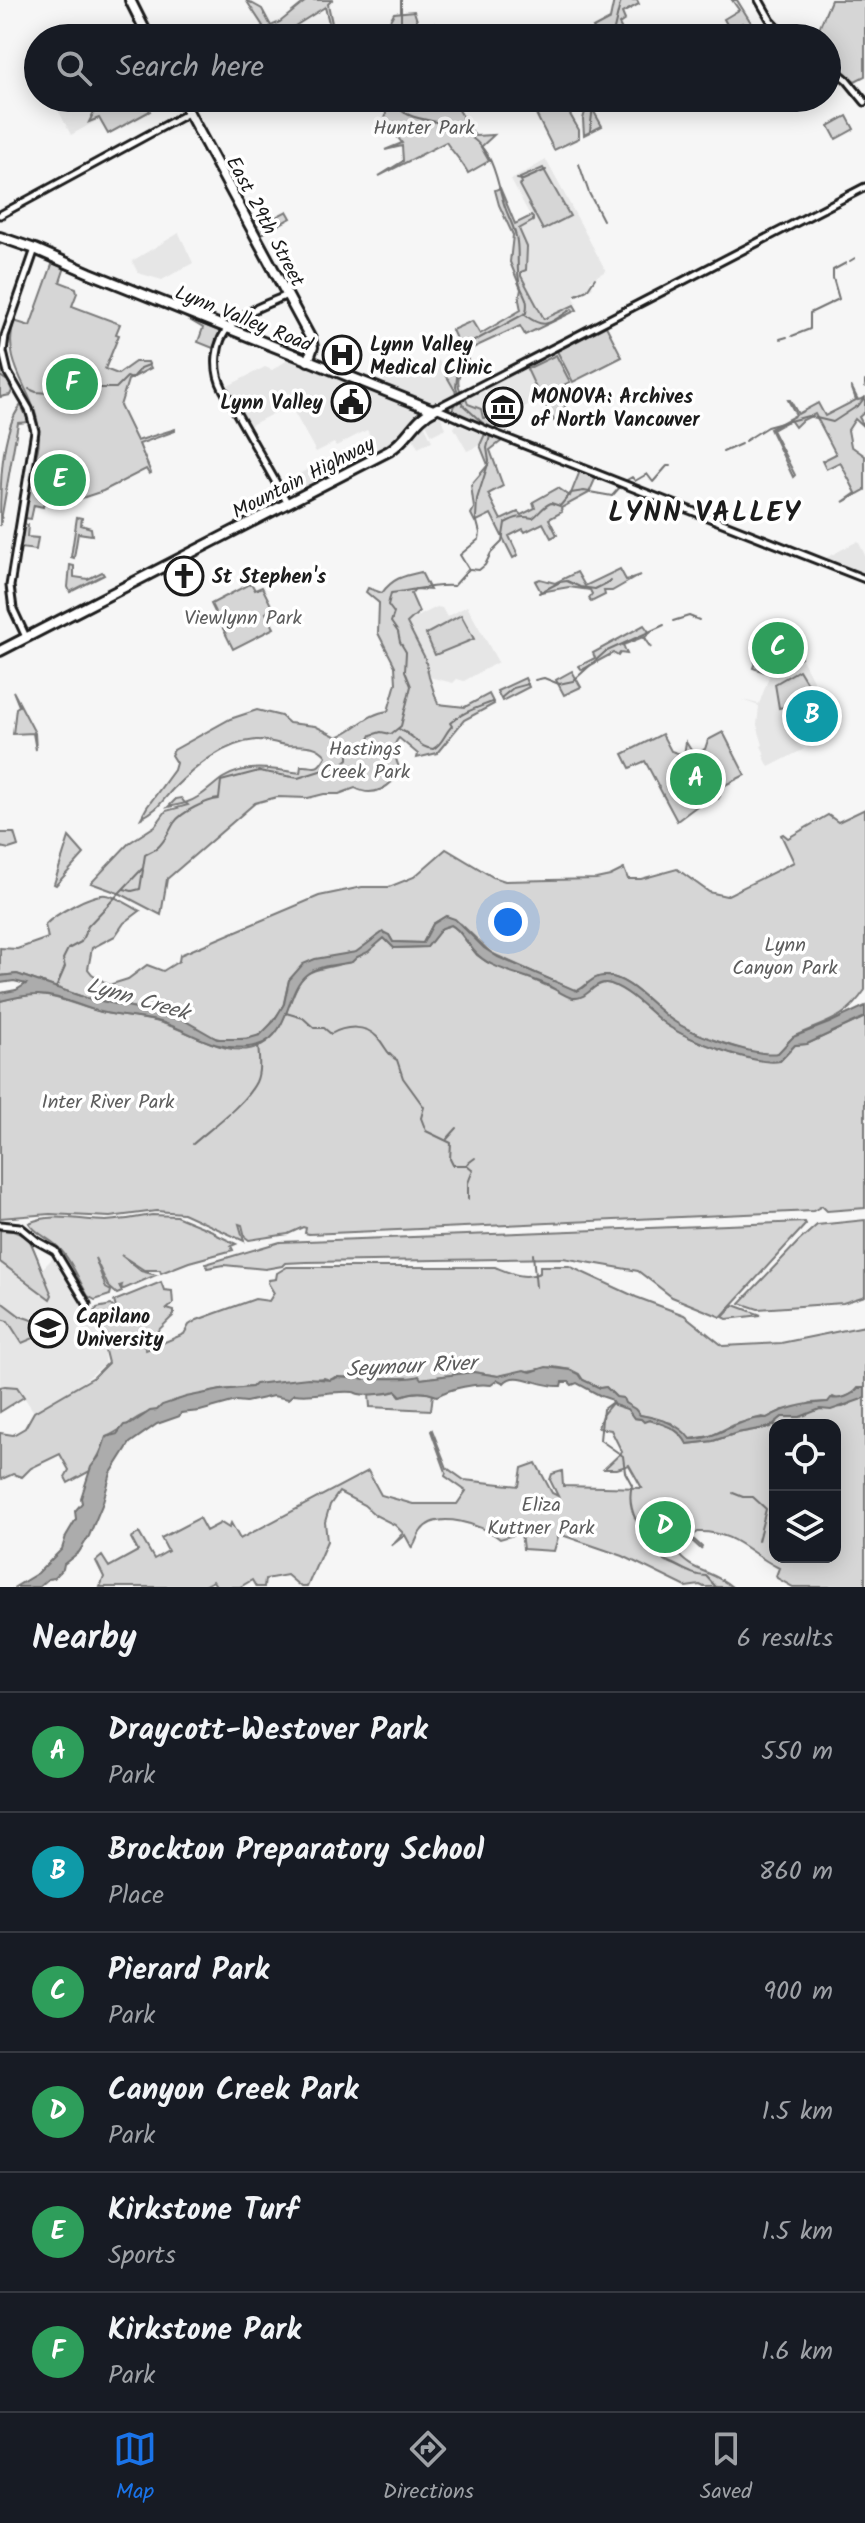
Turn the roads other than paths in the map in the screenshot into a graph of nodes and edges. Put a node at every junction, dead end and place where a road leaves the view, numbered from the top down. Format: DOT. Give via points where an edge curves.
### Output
graph roads {
  1 [pos="130,0"];
  2 [pos="759,0"];
  3 [pos="142,24"];
  4 [pos="774,24"];
  5 [pos="841,75"];
  6 [pos="865,102"];
  7 [pos="189,113"];
  8 [pos="865,187"];
  9 [pos="0,215"];
  10 [pos="0,235"];
  11 [pos="31,247"];
  12 [pos="287,295"];
  13 [pos="230,327"];
  14 [pos="309,358"];
  15 [pos="418,405"];
  16 [pos="435,409"];
  17 [pos="419,419"];
  18 [pos="288,503"];
  19 [pos="865,579"];
  20 [pos="26,637"];
  21 [pos="0,651"];
  22 [pos="0,1225"];
  23 [pos="87,1304"];
  1 -- 3 [label="main road"];
  2 -- 4 [label="street"];
  5 -- 6 [label="street"];
  7 -- 9 [label="street"];
  7 -- 12 [label="main road, East 29th Street"];
  8 -- 16 [label="street, Mountain Highway"];
  10 -- 11 [label="main road, Lynn Valley Road"];
  11 -- 13 [label="main road, Lynn Valley Road"];
  11 -- 20 [label="street" via="3,348 8,373 32,415 35,431 10,586 13,609"];
  12 -- 13 [label="street"];
  12 -- 14 [label="main road, East 29th Street" via="311,339"];
  13 -- 14 [label="main road, Lynn Valley Road"];
  13 -- 18 [label="street" via="216,359 218,380"];
  14 -- 15 [label="main road, Lynn Valley Road"];
  14 -- 16 [label="main road, Lynn Valley Road"];
  15 -- 16 [label="main road, Lynn Valley Road"];
  15 -- 17 [label="main road"];
  16 -- 17 [label="main road, Mountain Highway"];
  16 -- 19 [label="street, Lynn Valley Road"];
  17 -- 18 [label="main road, Mountain Highway" via="394,448"];
  18 -- 20 [label="main road, Mountain Highway"];
  20 -- 21 [label="main road, Mountain Highway"];
  22 -- 23 [label="street" via="20,1227 55,1251"];
}
